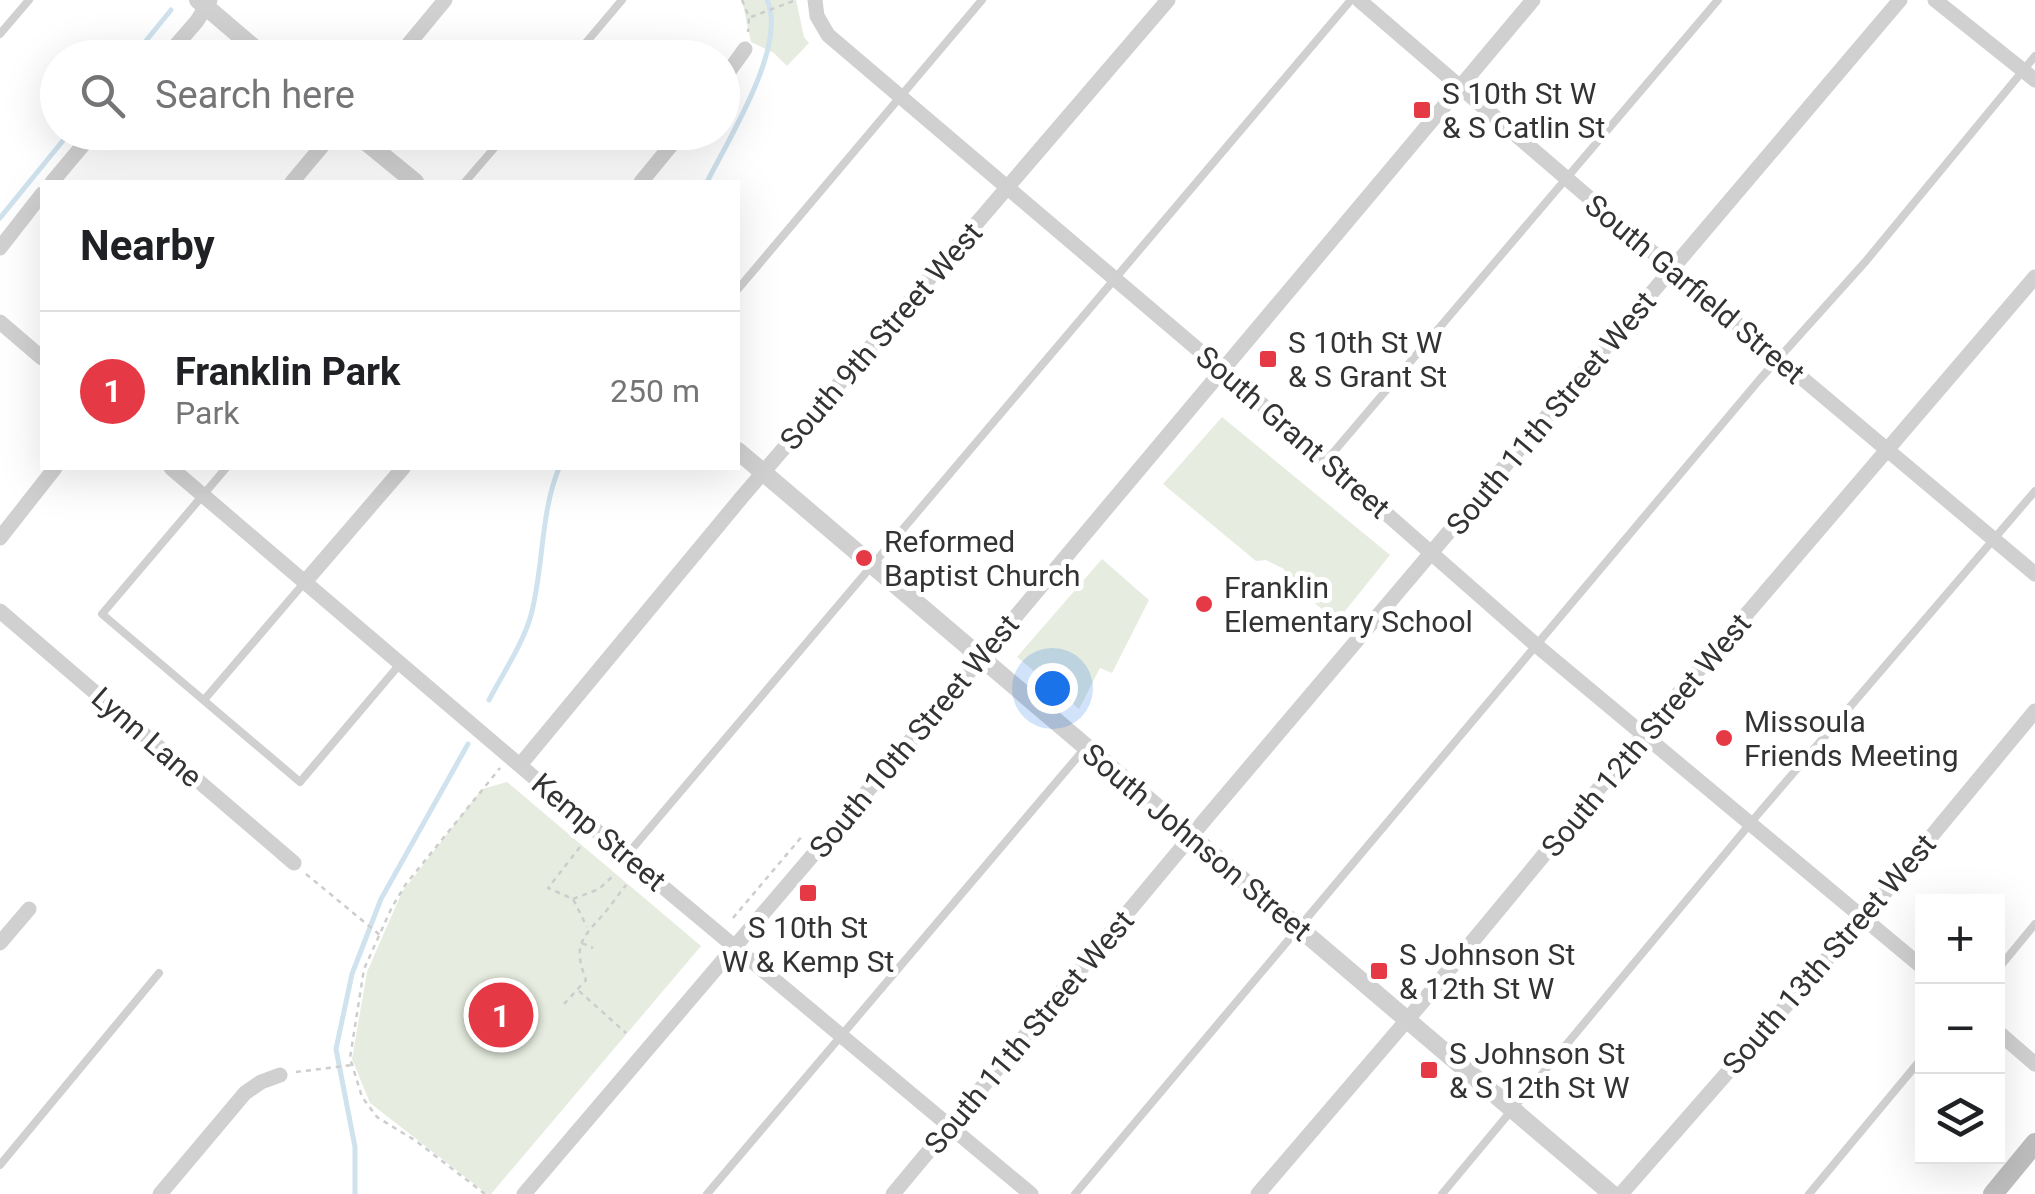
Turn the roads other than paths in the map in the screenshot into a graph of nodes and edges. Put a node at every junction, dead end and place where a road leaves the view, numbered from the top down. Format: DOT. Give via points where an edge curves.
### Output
graph roads {
  1 [pos="29,0"];
  2 [pos="445,0"];
  3 [pos="622,0"];
  4 [pos="982,0"];
  5 [pos="1168,0"];
  6 [pos="1351,0"];
  7 [pos="1359,0"];
  8 [pos="1533,0"];
  9 [pos="1718,0"];
  10 [pos="1900,0"];
  11 [pos="1935,0"];
  12 [pos="205,2"];
  13 [pos="815,2"];
  14 [pos="0,34"];
  15 [pos="179,40"];
  16 [pos="246,40"];
  17 [pos="412,40"];
  18 [pos="588,40"];
  19 [pos="744,49"];
  20 [pos="740,55"];
  21 [pos="2035,56"];
  22 [pos="2029,75"];
  23 [pos="1462,86"];
  24 [pos="900,96"];
  25 [pos="79,150"];
  26 [pos="319,150"];
  27 [pos="376,150"];
  28 [pos="493,150"];
  29 [pos="667,150"];
  30 [pos="54,180"];
  31 [pos="294,180"];
  32 [pos="413,180"];
  33 [pos="468,180"];
  34 [pos="643,180"];
  35 [pos="1566,180"];
  36 [pos="1008,188"];
  37 [pos="40,197"];
  38 [pos="0,248"];
  39 [pos="1672,269"];
  40 [pos="2035,276"];
  41 [pos="1115,279"];
  42 [pos="740,286"];
  43 [pos="0,322"];
  44 [pos="40,356"];
  45 [pos="1779,361"];
  46 [pos="1222,370"];
  47 [pos="1887,451"];
  48 [pos="740,453"];
  49 [pos="1326,461"];
  50 [pos="54,470"];
  51 [pos="172,470"];
  52 [pos="224,470"];
  53 [pos="401,470"];
  54 [pos="764,472"];
  55 [pos="2035,490"];
  56 [pos="203,496"];
  57 [pos="0,538"];
  58 [pos="1994,539"];
  59 [pos="1432,555"];
  60 [pos="871,564"];
  61 [pos="2035,574"];
  62 [pos="304,583"];
  63 [pos="0,611"];
  64 [pos="1536,645"];
  65 [pos="980,659"];
  66 [pos="400,664"];
  67 [pos="204,700"];
  68 [pos="2035,711"];
  69 [pos="1644,734"];
  70 [pos="1086,747"];
  71 [pos="520,765"];
  72 [pos="1750,824"];
  73 [pos="1192,836"];
  74 [pos="626,856"];
  75 [pos="294,863"];
  76 [pos="29,908"];
  77 [pos="1863,916"];
  78 [pos="2035,924"];
  79 [pos="1298,928"];
  80 [pos="0,943"];
  81 [pos="736,946"];
  82 [pos="2005,960"];
  83 [pos="1915,961"];
  84 [pos="159,974"];
  85 [pos="1408,1018"];
  86 [pos="842,1034"];
  87 [pos="2005,1038"];
  88 [pos="2035,1064"];
  89 [pos="1915,1066"];
  90 [pos="280,1074"];
  91 [pos="1512,1110"];
  92 [pos="951,1126"];
  93 [pos="2035,1143"];
  94 [pos="0,1165"];
  95 [pos="160,1194"];
  96 [pos="524,1194"];
  97 [pos="708,1194"];
  98 [pos="893,1194"];
  99 [pos="1030,1194"];
  100 [pos="1075,1194"];
  101 [pos="1258,1194"];
  102 [pos="1442,1194"];
  103 [pos="1612,1194"];
  104 [pos="1621,1194"];
  105 [pos="1808,1194"];
  106 [pos="1993,1194"];
  1 -- 14 [label="lane"];
  2 -- 17 [label="street"];
  3 -- 18 [label="lane"];
  4 -- 24 [label="lane"];
  5 -- 36 [label="street, South 9th Street West"];
  6 -- 41 [label="lane"];
  7 -- 23 [label="street, South Garfield Street"];
  8 -- 23 [label="street, South 10th Street West"];
  9 -- 35 [label="lane"];
  10 -- 39 [label="street, South 11th Street West"];
  11 -- 22 [label="street"];
  12 -- 15 [label="street"];
  12 -- 16 [label="street"];
  13 -- 24 [label="street, South Grant Street" via="828,35"];
  19 -- 20 [label="street"];
  21 -- 22 [label="lane"];
  22 -- 45 [label="lane"];
  23 -- 35 [label="street, South Garfield Street"];
  23 -- 46 [label="street, South 10th Street West"];
  24 -- 36 [label="street, South Grant Street"];
  24 -- 42 [label="lane"];
  25 -- 30 [label="street"];
  26 -- 31 [label="street"];
  27 -- 32 [label="street"];
  28 -- 33 [label="lane"];
  29 -- 34 [label="street"];
  35 -- 39 [label="street, South Garfield Street"];
  35 -- 49 [label="lane"];
  36 -- 41 [label="street, South Grant Street"];
  36 -- 54 [label="street, South 9th Street West"];
  37 -- 38 [label="street"];
  39 -- 45 [label="street, South Garfield Street"];
  39 -- 59 [label="street, South 11th Street West"];
  40 -- 47 [label="street, South 12th Street West"];
  41 -- 46 [label="street, South Grant Street"];
  41 -- 60 [label="lane"];
  43 -- 44 [label="street"];
  45 -- 47 [label="street, South Garfield Street"];
  45 -- 64 [label="lane"];
  46 -- 49 [label="street, South Grant Street"];
  46 -- 65 [label="street, South 10th Street West"];
  47 -- 58 [label="street, South Garfield Street"];
  47 -- 69 [label="street, South 12th Street West"];
  48 -- 54 [label="street, South Johnson Street"];
  49 -- 59 [label="street, South Grant Street"];
  50 -- 57 [label="street"];
  51 -- 56 [label="street, Kemp Street"];
  52 -- 56 [label="lane"];
  53 -- 62 [label="street"];
  54 -- 60 [label="street, South Johnson Street"];
  54 -- 71 [label="street, South 9th Street West"];
  55 -- 58 [label="lane"];
  56 -- 62 [label="street, Kemp Street"];
  56 -- 67 [label="lane" via="102,614"];
  58 -- 61 [label="street, South Garfield Street"];
  58 -- 72 [label="lane"];
  59 -- 64 [label="street, South Grant Street"];
  59 -- 73 [label="street, South 11th Street West"];
  60 -- 65 [label="street, South Johnson Street"];
  60 -- 74 [label="lane"];
  62 -- 66 [label="street, Kemp Street"];
  62 -- 67 [label="lane"];
  63 -- 75 [label="street, Lynn Lane"];
  64 -- 69 [label="street, South Grant Street"];
  64 -- 79 [label="lane"];
  65 -- 70 [label="street, South Johnson Street"];
  65 -- 81 [label="street, South 10th Street West"];
  66 -- 67 [label="lane" via="300,782"];
  66 -- 71 [label="street, Kemp Street"];
  68 -- 77 [label="street, South 13th Street West"];
  69 -- 72 [label="street, South Grant Street"];
  69 -- 85 [label="street, South 12th Street West"];
  70 -- 73 [label="street, South Johnson Street"];
  70 -- 86 [label="lane"];
  71 -- 74 [label="street, Kemp Street"];
  72 -- 77 [label="street, South Grant Street"];
  72 -- 91 [label="lane"];
  73 -- 79 [label="street, South Johnson Street"];
  73 -- 92 [label="street, South 11th Street West"];
  74 -- 81 [label="street, Kemp Street"];
  76 -- 80 [label="street"];
  77 -- 83 [label="street, South Grant Street"];
  77 -- 104 [label="street, South 13th Street West"];
  78 -- 82 [label="lane"];
  79 -- 85 [label="street, South Johnson Street"];
  79 -- 100 [label="lane"];
  81 -- 86 [label="street, Kemp Street"];
  81 -- 96 [label="street, South 10th Street West"];
  84 -- 94 [label="lane"];
  85 -- 91 [label="street, South Johnson Street"];
  85 -- 101 [label="street, South 12th Street West"];
  86 -- 92 [label="street, Kemp Street"];
  86 -- 97 [label="lane"];
  87 -- 88 [label="street"];
  89 -- 105 [label="lane"];
  90 -- 95 [label="street" via="246,1093"];
  91 -- 102 [label="lane"];
  91 -- 103 [label="street, South Johnson Street"];
  92 -- 98 [label="street, South 11th Street West"];
  92 -- 99 [label="street, Kemp Street"];
  93 -- 106 [label="main road"];
}
